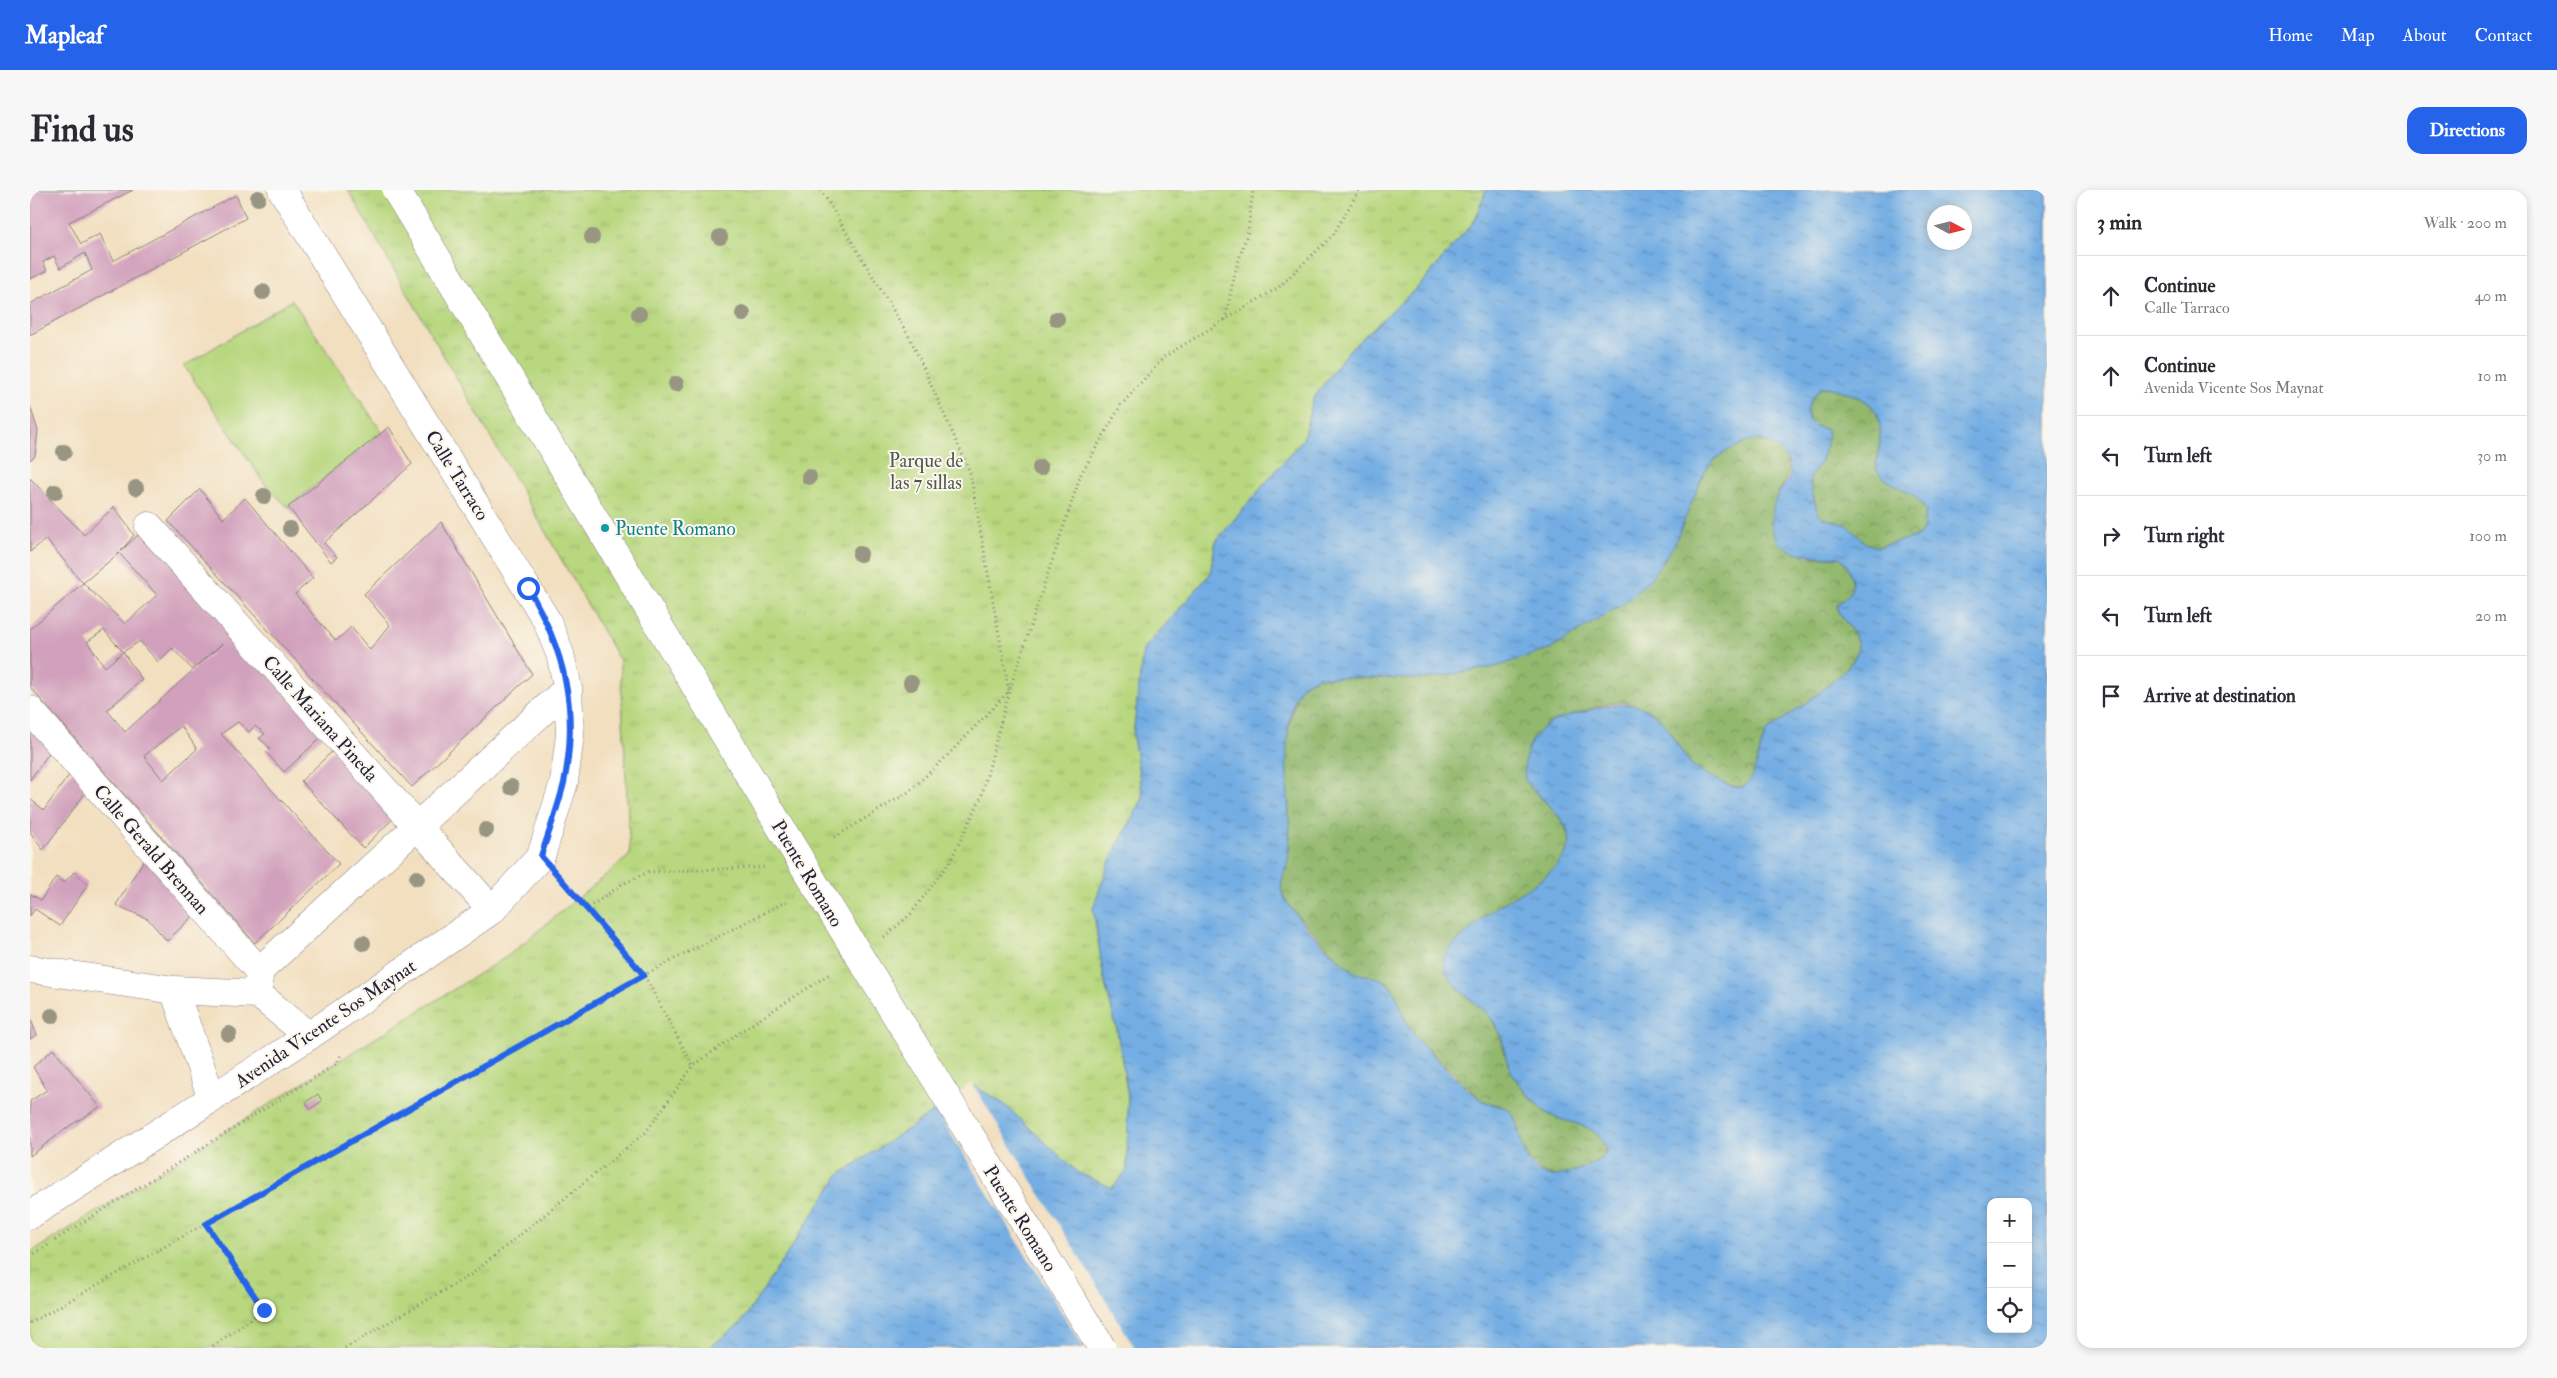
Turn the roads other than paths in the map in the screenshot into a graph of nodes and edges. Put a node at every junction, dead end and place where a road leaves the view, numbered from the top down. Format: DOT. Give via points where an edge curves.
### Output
graph roads {
  1 [pos="282,190"];
  2 [pos="396,190"];
  3 [pos="150,526"];
  4 [pos="568,688"];
  5 [pos="30,710"];
  6 [pos="564,782"];
  7 [pos="416,825"];
  8 [pos="492,910"];
  9 [pos="30,969"];
  10 [pos="259,983"];
  11 [pos="174,990"];
  12 [pos="309,1036"];
  13 [pos="212,1099"];
  14 [pos="30,1216"];
  15 [pos="1102,1348"];
  1 -- 4 [label="street, Calle Tarraco" via="547,621 560,654"];
  2 -- 15 [label="street, Puente Romano, bridge" via="821,894"];
  3 -- 7 [label="street, Calle Mariana Pineda"];
  4 -- 6 [label="street, Calle Tarraco" via="570,735"];
  4 -- 7 [label="street"];
  5 -- 10 [label="street, Calle Gerald Brennan"];
  6 -- 8 [label="street, Avenida Vicente Sos Maynat" via="541,856"];
  7 -- 8 [label="street, Calle Mariana Pineda"];
  7 -- 10 [label="street"];
  8 -- 12 [label="street, Avenida Vicente Sos Maynat"];
  9 -- 11 [label="street"];
  10 -- 11 [label="street"];
  10 -- 12 [label="street, Calle Gerald Brennan"];
  11 -- 13 [label="street"];
  12 -- 13 [label="street, Avenida Vicente Sos Maynat"];
  13 -- 14 [label="street, Avenida Vicente Sos Maynat"];
}
